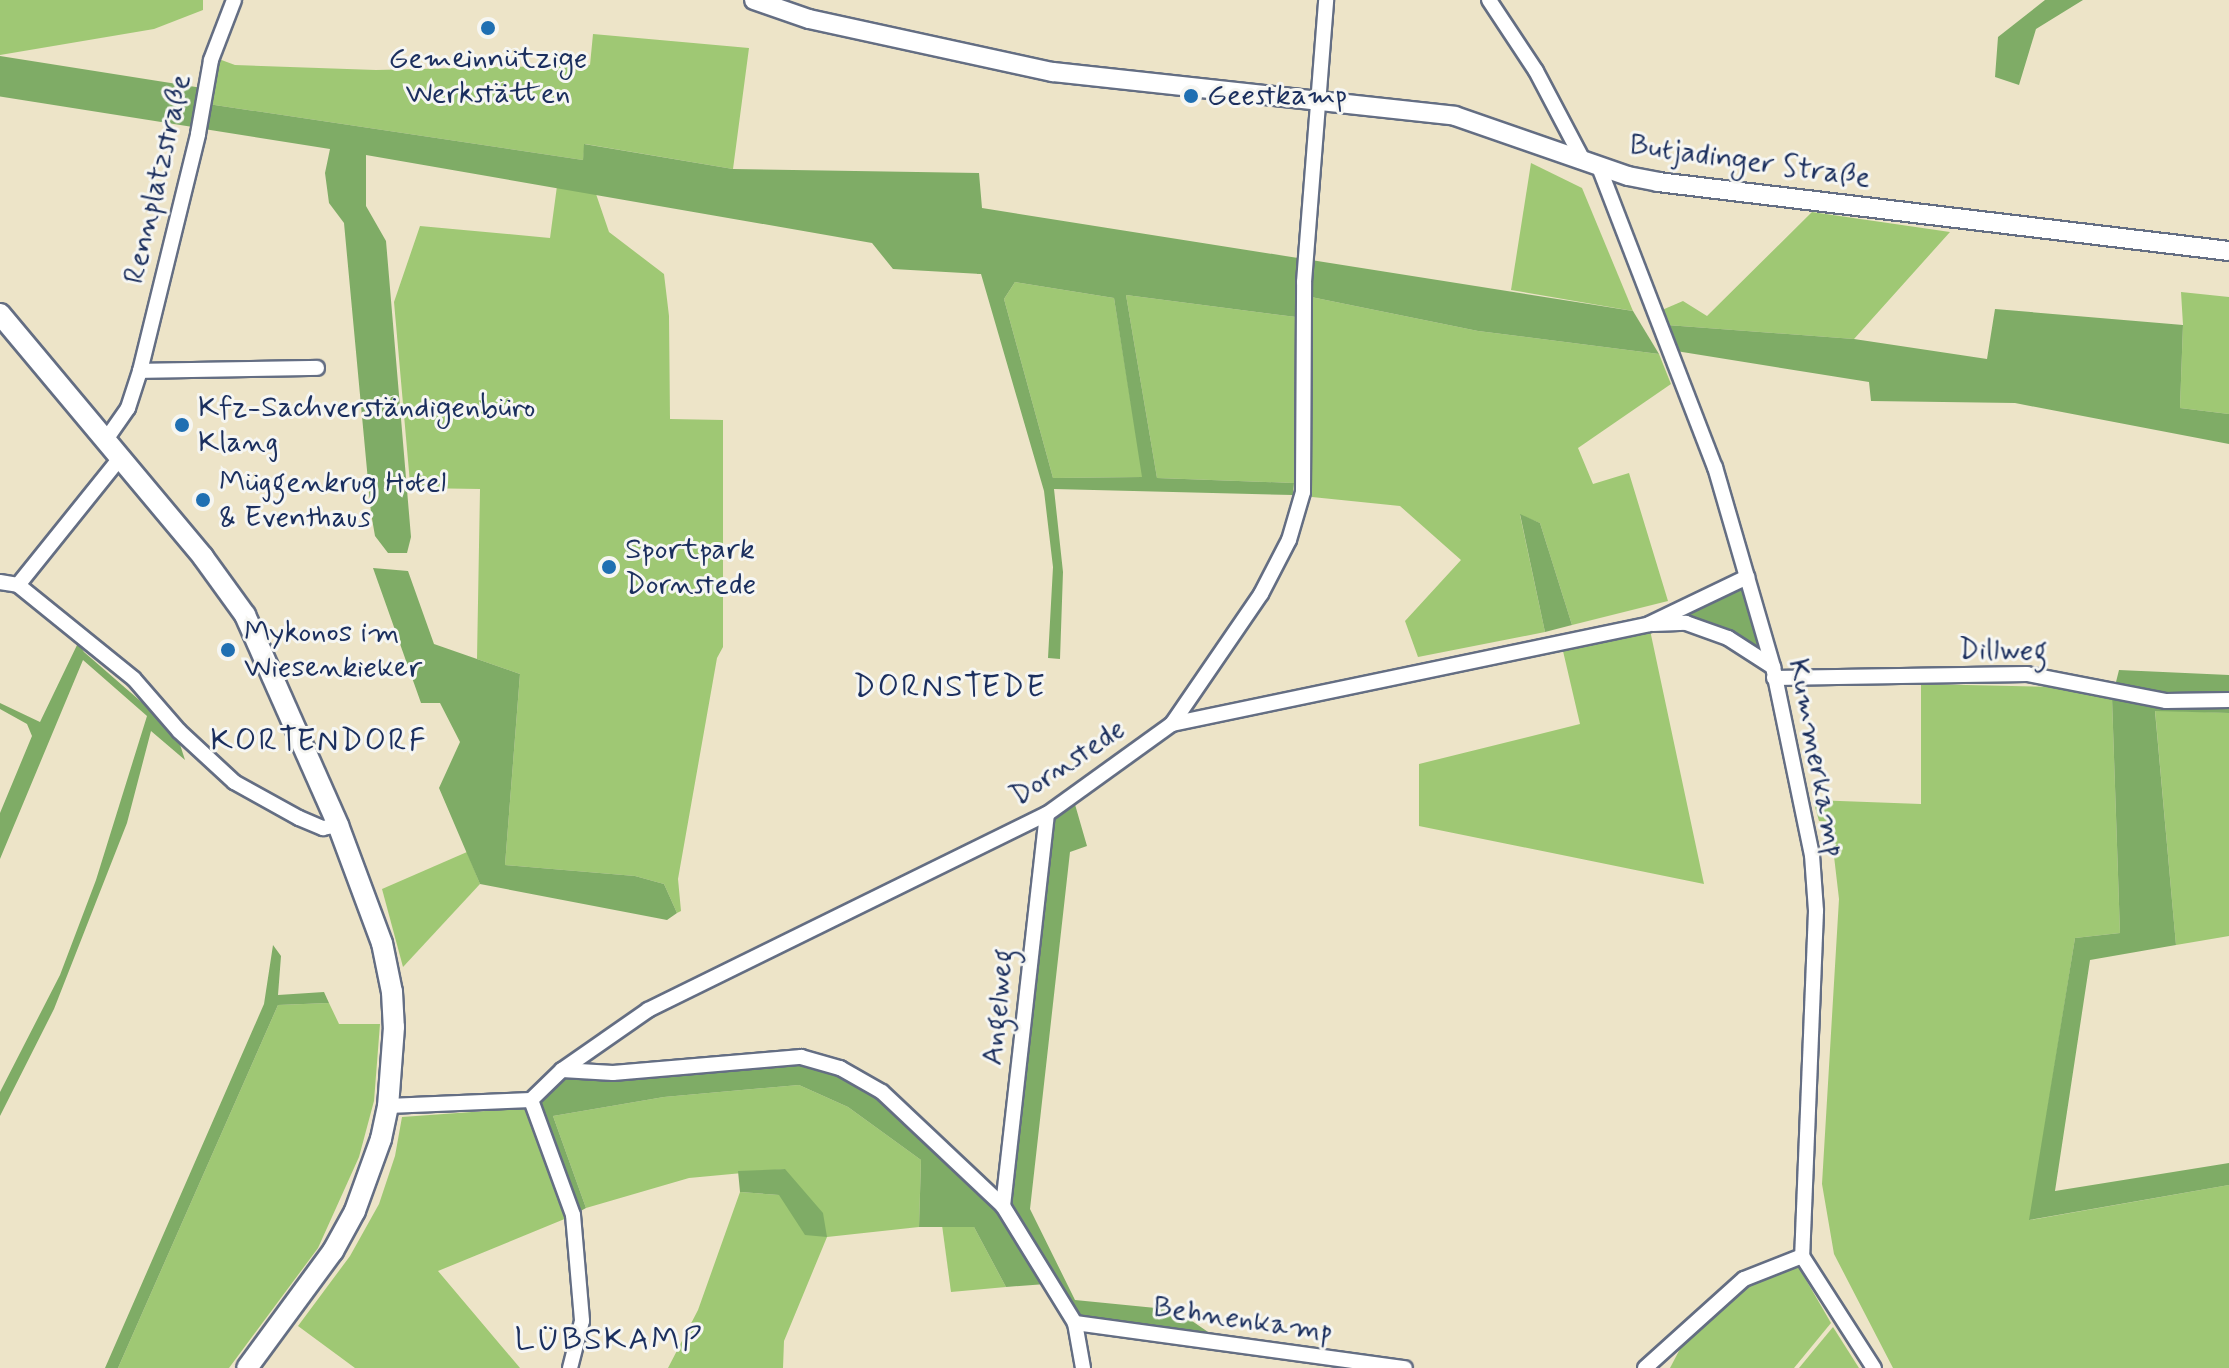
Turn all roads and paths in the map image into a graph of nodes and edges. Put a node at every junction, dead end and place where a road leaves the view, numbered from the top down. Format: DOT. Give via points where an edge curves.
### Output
graph roads {
  1 [pos="234,0"];
  2 [pos="754,0"];
  3 [pos="1489,0"];
  4 [pos="1327,1"];
  5 [pos="1319,100"];
  6 [pos="1592,164"];
  7 [pos="2229,251"];
  8 [pos="0,314"];
  9 [pos="317,368"];
  10 [pos="140,371"];
  11 [pos="105,441"];
  12 [pos="120,458"];
  13 [pos="1747,577"];
  14 [pos="0,582"];
  15 [pos="18,585"];
  16 [pos="1649,624"];
  17 [pos="1773,673"];
  18 [pos="2229,700"];
  19 [pos="1172,724"];
  20 [pos="1047,814"];
  21 [pos="338,825"];
  22 [pos="562,1070"];
  23 [pos="531,1100"];
  24 [pos="388,1106"];
  25 [pos="1003,1206"];
  26 [pos="1802,1256"];
  27 [pos="1075,1323"];
  28 [pos="247,1368"];
  29 [pos="570,1368"];
  30 [pos="1083,1368"];
  31 [pos="1405,1368"];
  32 [pos="1645,1368"];
  33 [pos="1874,1368"];
  1 -- 10 [label="street, Rennplatzstraße" via="211,60 199,131"];
  2 -- 5 [label="street, Butjadinger Straße" via="809,19 1053,72"];
  3 -- 6 [label="street, Kummerkamp"];
  4 -- 5 [label="street"];
  5 -- 6 [label="street, Butjadinger Straße" via="1455,116"];
  5 -- 19 [label="street" via="1304,282 1303,492 1289,540 1261,594"];
  6 -- 7 [label="street, Butjadinger Straße" via="1658,182"];
  6 -- 13 [label="street, Kummerkamp" via="1715,467"];
  8 -- 11 [label="main road"];
  9 -- 10 [label="street"];
  10 -- 11 [label="street, Rennplatzstraße" via="128,408"];
  11 -- 12 [label="main road"];
  12 -- 15 [label="street"];
  12 -- 21 [label="main road" via="245,615"];
  13 -- 16 [label="street, Dornstede"];
  13 -- 17 [label="street, Kummerkamp"];
  14 -- 15 [label="street"];
  15 -- 21 [label="street" via="134,679 234,782 323,828"];
  16 -- 17 [label="street, Dornstede" via="1686,623 1728,638"];
  16 -- 19 [label="street, Dornstede"];
  17 -- 18 [label="street, Dillweg" via="2027,674 2166,701"];
  17 -- 26 [label="street, Kummerkamp" via="1812,855 1816,911"];
  19 -- 20 [label="street, Dornstede"];
  20 -- 22 [label="street, Dornstede" via="648,1010"];
  20 -- 25 [label="street, Angelweg"];
  21 -- 24 [label="main road" via="372,911 392,992"];
  22 -- 23 [label="street, Dornstede"];
  22 -- 25 [label="street" via="613,1073 801,1057 840,1068 882,1092"];
  23 -- 24 [label="street"];
  23 -- 29 [label="street" via="573,1215 582,1321"];
  24 -- 28 [label="main road" via="374,1162 344,1231"];
  25 -- 27 [label="street"];
  26 -- 32 [label="street" via="1744,1279"];
  26 -- 33 [label="street"];
  27 -- 30 [label="street"];
  27 -- 31 [label="street, Behnenkamp"];
}
